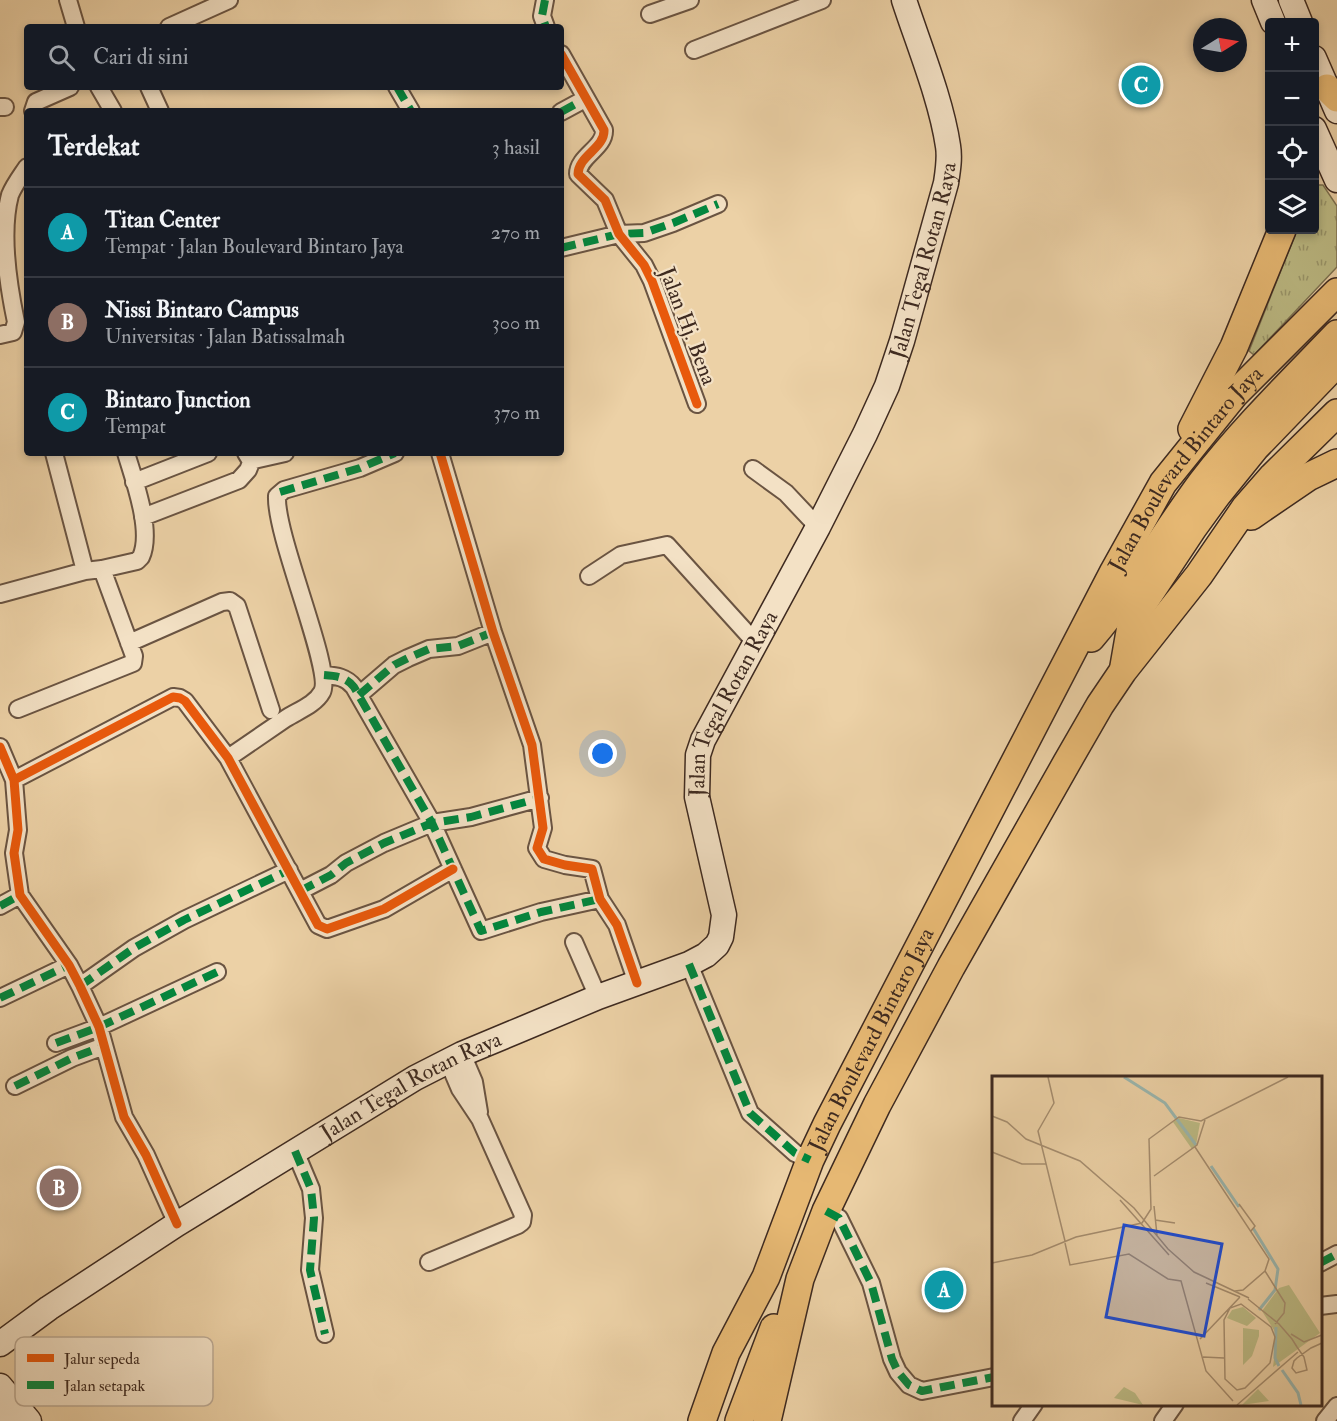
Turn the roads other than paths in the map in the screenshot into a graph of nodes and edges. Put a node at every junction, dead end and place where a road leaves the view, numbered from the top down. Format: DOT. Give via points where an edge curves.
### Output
graph roads {
  1 [pos="68,0"];
  2 [pos="229,0"];
  3 [pos="544,0"];
  4 [pos="690,0"];
  5 [pos="822,0"];
  6 [pos="904,0"];
  7 [pos="1264,0"];
  8 [pos="1291,0"];
  9 [pos="650,14"];
  10 [pos="1271,18"];
  11 [pos="1298,18"];
  12 [pos="75,24"];
  13 [pos="176,24"];
  14 [pos="545,24"];
  15 [pos="694,50"];
  16 [pos="564,60"];
  17 [pos="1319,68"];
  18 [pos="63,90"];
  19 [pos="101,90"];
  20 [pos="150,90"];
  21 [pos="399,90"];
  22 [pos="585,99"];
  23 [pos="1334,99"];
  24 [pos="34,108"];
  25 [pos="111,108"];
  26 [pos="158,108"];
  27 [pos="408,108"];
  28 [pos="564,110"];
  29 [pos="1319,140"];
  30 [pos="24,172"];
  31 [pos="1337,180"];
  32 [pos="718,204"];
  33 [pos="619,234"];
  34 [pos="1280,234"];
  35 [pos="564,247"];
  36 [pos="1337,292"];
  37 [pos="1337,334"];
  38 [pos="0,335"];
  39 [pos="1337,363"];
  40 [pos="697,404"];
  41 [pos="1337,413"];
  42 [pos="55,456"];
  43 [pos="127,456"];
  44 [pos="200,456"];
  45 [pos="249,456"];
  46 [pos="388,456"];
  47 [pos="441,456"];
  48 [pos="1337,463"];
  49 [pos="753,469"];
  50 [pos="134,482"];
  51 [pos="1163,483"];
  52 [pos="143,517"];
  53 [pos="818,527"];
  54 [pos="1227,536"];
  55 [pos="1157,563"];
  56 [pos="102,570"];
  57 [pos="85,571"];
  58 [pos="589,576"];
  59 [pos="0,594"];
  60 [pos="493,632"];
  61 [pos="754,641"];
  62 [pos="129,643"];
  63 [pos="1064,669"];
  64 [pos="1123,671"];
  65 [pos="324,675"];
  66 [pos="359,695"];
  67 [pos="18,709"];
  68 [pos="271,710"];
  69 [pos="0,747"];
  70 [pos="228,758"];
  71 [pos="14,780"];
  72 [pos="540,798"];
  73 [pos="432,823"];
  74 [pos="453,869"];
  75 [pos="289,870"];
  76 [pos="300,891"];
  77 [pos="21,895"];
  78 [pos="600,899"];
  79 [pos="0,906"];
  80 [pos="574,942"];
  81 [pos="689,964"];
  82 [pos="69,965"];
  83 [pos="217,972"];
  84 [pos="637,983"];
  85 [pos="80,986"];
  86 [pos="598,997"];
  87 [pos="0,998"];
  88 [pos="99,1027"];
  89 [pos="56,1043"];
  90 [pos="104,1046"];
  91 [pos="455,1058"];
  92 [pos="15,1086"];
  93 [pos="295,1151"];
  94 [pos="810,1160"];
  95 [pos="826,1211"];
  96 [pos="177,1224"];
  97 [pos="1337,1254"];
  98 [pos="429,1262"];
  99 [pos="1322,1262"];
  100 [pos="766,1277"];
  101 [pos="800,1279"];
  102 [pos="1337,1304"];
  103 [pos="1322,1306"];
  104 [pos="325,1334"];
  105 [pos="0,1344"];
  106 [pos="992,1377"];
  107 [pos="0,1386"];
  108 [pos="15,1404"];
  109 [pos="17,1406"];
  110 [pos="1033,1406"];
  111 [pos="1174,1406"];
  112 [pos="1337,1406"];
  113 [pos="0,1417"];
  114 [pos="3,1421"];
  115 [pos="29,1421"];
  116 [pos="702,1421"];
  117 [pos="721,1421"];
  118 [pos="739,1421"];
  119 [pos="767,1421"];
  120 [pos="1022,1421"];
  121 [pos="1163,1421"];
  122 [pos="1325,1421"];
  1 -- 12 [label="street"];
  2 -- 13 [label="street"];
  3 -- 14 [label="street"];
  4 -- 9 [label="street"];
  5 -- 15 [label="street"];
  6 -- 53 [label="main road, Jalan Tegal Rotan Raya" via="941,113 949,163 946,183 887,386"];
  7 -- 10 [label="main road"];
  8 -- 11 [label="main road"];
  16 -- 22 [label="street, Jalan Hj. Bena"];
  17 -- 23 [label="main road"];
  18 -- 24 [label="street" via="36,102"];
  19 -- 25 [label="street"];
  20 -- 26 [label="street"];
  21 -- 27 [label="street"];
  22 -- 28 [label="street"];
  22 -- 33 [label="street, Jalan Hj. Bena" via="604,135 579,167 578,174 605,200"];
  29 -- 31 [label="main road"];
  30 -- 38 [label="street" via="6,206 3,253 16,322 12,332"];
  32 -- 33 [label="street" via="644,233"];
  33 -- 35 [label="street"];
  33 -- 40 [label="street, Jalan Hj. Bena" via="652,280"];
  34 -- 51 [label="main road" via="1234,347"];
  36 -- 51 [label="main road, Jalan Boulevard Bintaro Jaya" via="1234,395"];
  37 -- 55 [label="main road, Jalan Boulevard Bintaro Jaya" via="1228,450 1178,515"];
  39 -- 55 [label="main road, Jalan Boulevard Bintaro Jaya"];
  41 -- 54 [label="main road, Jalan Boulevard Bintaro Jaya" via="1273,476"];
  42 -- 57 [label="street"];
  43 -- 50 [label="street"];
  44 -- 50 [label="street"];
  45 -- 52 [label="street" via="248,470 239,480"];
  46 -- 65 [label="street" via="284,490 277,496 281,531"];
  47 -- 60 [label="street"];
  48 -- 54 [label="main road" via="1294,486"];
  49 -- 53 [label="street" via="786,493"];
  50 -- 52 [label="street"];
  51 -- 63 [label="main road, Jalan Boulevard Bintaro Jaya"];
  52 -- 56 [label="street" via="145,538 141,557"];
  53 -- 61 [label="main road, Jalan Tegal Rotan Raya"];
  54 -- 64 [label="main road, Jalan Boulevard Bintaro Jaya"];
  55 -- 63 [label="main road, Jalan Boulevard Bintaro Jaya"];
  55 -- 64 [label="main road, Jalan Boulevard Bintaro Jaya" via="1132,620"];
  56 -- 57 [label="street"];
  56 -- 62 [label="street"];
  57 -- 59 [label="street"];
  58 -- 61 [label="street" via="621,555 667,545"];
  60 -- 66 [label="street" via="458,646 429,649 408,658"];
  60 -- 72 [label="street" via="532,745"];
  61 -- 81 [label="main road, Jalan Tegal Rotan Raya" via="702,740 698,755 697,797 724,915 717,945"];
  62 -- 67 [label="street" via="133,663"];
  62 -- 68 [label="street" via="230,601 237,606"];
  63 -- 94 [label="main road, Jalan Boulevard Bintaro Jaya"];
  64 -- 95 [label="main road, Jalan Boulevard Bintaro Jaya" via="1080,739 951,968 877,1105"];
  65 -- 66 [label="street" via="349,681"];
  65 -- 70 [label="street" via="322,693"];
  66 -- 73 [label="street"];
  69 -- 71 [label="street"];
  70 -- 71 [label="street" via="185,701 173,697"];
  70 -- 75 [label="street"];
  71 -- 77 [label="street" via="18,830 14,853"];
  72 -- 73 [label="street"];
  72 -- 78 [label="street" via="543,828 537,848 544,859 592,869"];
  73 -- 74 [label="street"];
  73 -- 76 [label="street" via="375,848"];
  74 -- 76 [label="street" via="384,909 327,929 318,925"];
  74 -- 78 [label="street" via="481,931"];
  75 -- 76 [label="street"];
  75 -- 85 [label="street" via="184,920 134,948"];
  77 -- 79 [label="street"];
  77 -- 82 [label="street"];
  78 -- 84 [label="street" via="617,925"];
  80 -- 86 [label="street"];
  81 -- 84 [label="main road, Jalan Tegal Rotan Raya"];
  81 -- 94 [label="street" via="750,1113 795,1153"];
  82 -- 85 [label="street"];
  82 -- 87 [label="street"];
  83 -- 88 [label="street"];
  84 -- 86 [label="main road, Jalan Tegal Rotan Raya"];
  85 -- 88 [label="street"];
  86 -- 91 [label="main road, Jalan Tegal Rotan Raya"];
  88 -- 89 [label="street"];
  88 -- 90 [label="street"];
  90 -- 92 [label="street"];
  90 -- 96 [label="street" via="124,1117"];
  91 -- 93 [label="main road, Jalan Tegal Rotan Raya"];
  91 -- 98 [label="street" via="460,1089 480,1119 523,1215 518,1226"];
  93 -- 96 [label="main road, Jalan Tegal Rotan Raya"];
  93 -- 104 [label="street" via="311,1189 314,1218 310,1270"];
  94 -- 100 [label="main road, Jalan Boulevard Bintaro Jaya"];
  95 -- 101 [label="main road, Jalan Boulevard Bintaro Jaya"];
  95 -- 106 [label="street" via="838,1218 871,1283 892,1359 909,1385 921,1391"];
  96 -- 105 [label="main road, Jalan Tegal Rotan Raya"];
  97 -- 99 [label="street"];
  100 -- 116 [label="main road, Jalan Boulevard Bintaro Jaya" via="726,1353"];
  100 -- 117 [label="main road"];
  101 -- 118 [label="main road" via="775,1327"];
  101 -- 119 [label="main road, Jalan Boulevard Bintaro Jaya"];
  102 -- 103 [label="street"];
  107 -- 108 [label="main road"];
  109 -- 115 [label="main road"];
  110 -- 120 [label="street"];
  111 -- 121 [label="street"];
  112 -- 122 [label="street"];
  113 -- 114 [label="main road"];
}
